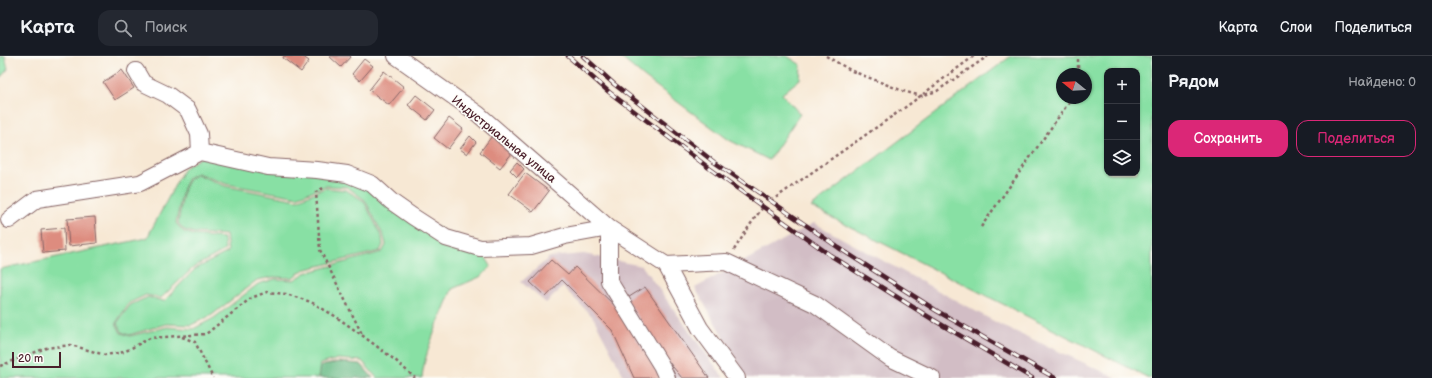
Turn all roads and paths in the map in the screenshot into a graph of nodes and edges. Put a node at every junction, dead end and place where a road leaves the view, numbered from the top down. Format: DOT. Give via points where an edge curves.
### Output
graph roads {
  1 [pos="396,56"];
  2 [pos="826,56"];
  3 [pos="974,56"];
  4 [pos="988,56"];
  5 [pos="1078,56"];
  6 [pos="1078,68"];
  7 [pos="136,71"];
  8 [pos="921,96"];
  9 [pos="1068,104"];
  10 [pos="200,152"];
  11 [pos="347,174"];
  12 [pos="771,201"];
  13 [pos="763,207"];
  14 [pos="10,220"];
  15 [pos="981,227"];
  16 [pos="609,228"];
  17 [pos="726,262"];
  18 [pos="666,265"];
  19 [pos="182,336"];
  20 [pos="363,336"];
  21 [pos="0,366"];
  22 [pos="213,378"];
  23 [pos="415,378"];
  24 [pos="667,378"];
  25 [pos="737,378"];
  26 [pos="932,378"];
  1 -- 16 [label="street, Индустриальная улица" via="478,114"];
  2 -- 8 [label="path" via="852,71"];
  3 -- 8 [label="path"];
  4 -- 8 [label="path" via="937,91"];
  5 -- 6 [label="path"];
  7 -- 10 [label="street" via="142,83 168,95 188,110 199,134"];
  8 -- 12 [label="path"];
  9 -- 15 [label="path"];
  10 -- 11 [label="street" via="268,167"];
  10 -- 14 [label="street" via="140,184 37,199"];
  11 -- 16 [label="street" via="372,184 392,202 446,238 480,248 531,246"];
  11 -- 20 [label="path" via="316,192 320,250"];
  13 -- 17 [label="path"];
  16 -- 18 [label="street, Индустриальная улица"];
  16 -- 24 [label="street" via="609,281"];
  17 -- 18 [label="street"];
  17 -- 26 [label="street" via="815,304 890,358"];
  18 -- 25 [label="street, Индустриальная улица" via="700,328"];
  19 -- 20 [label="path" via="206,334 251,298 267,292 286,294 311,302"];
  19 -- 21 [label="path" via="150,338 124,352 105,355 71,345 46,348"];
  19 -- 22 [label="path" via="195,342"];
  20 -- 23 [label="path"];
}
